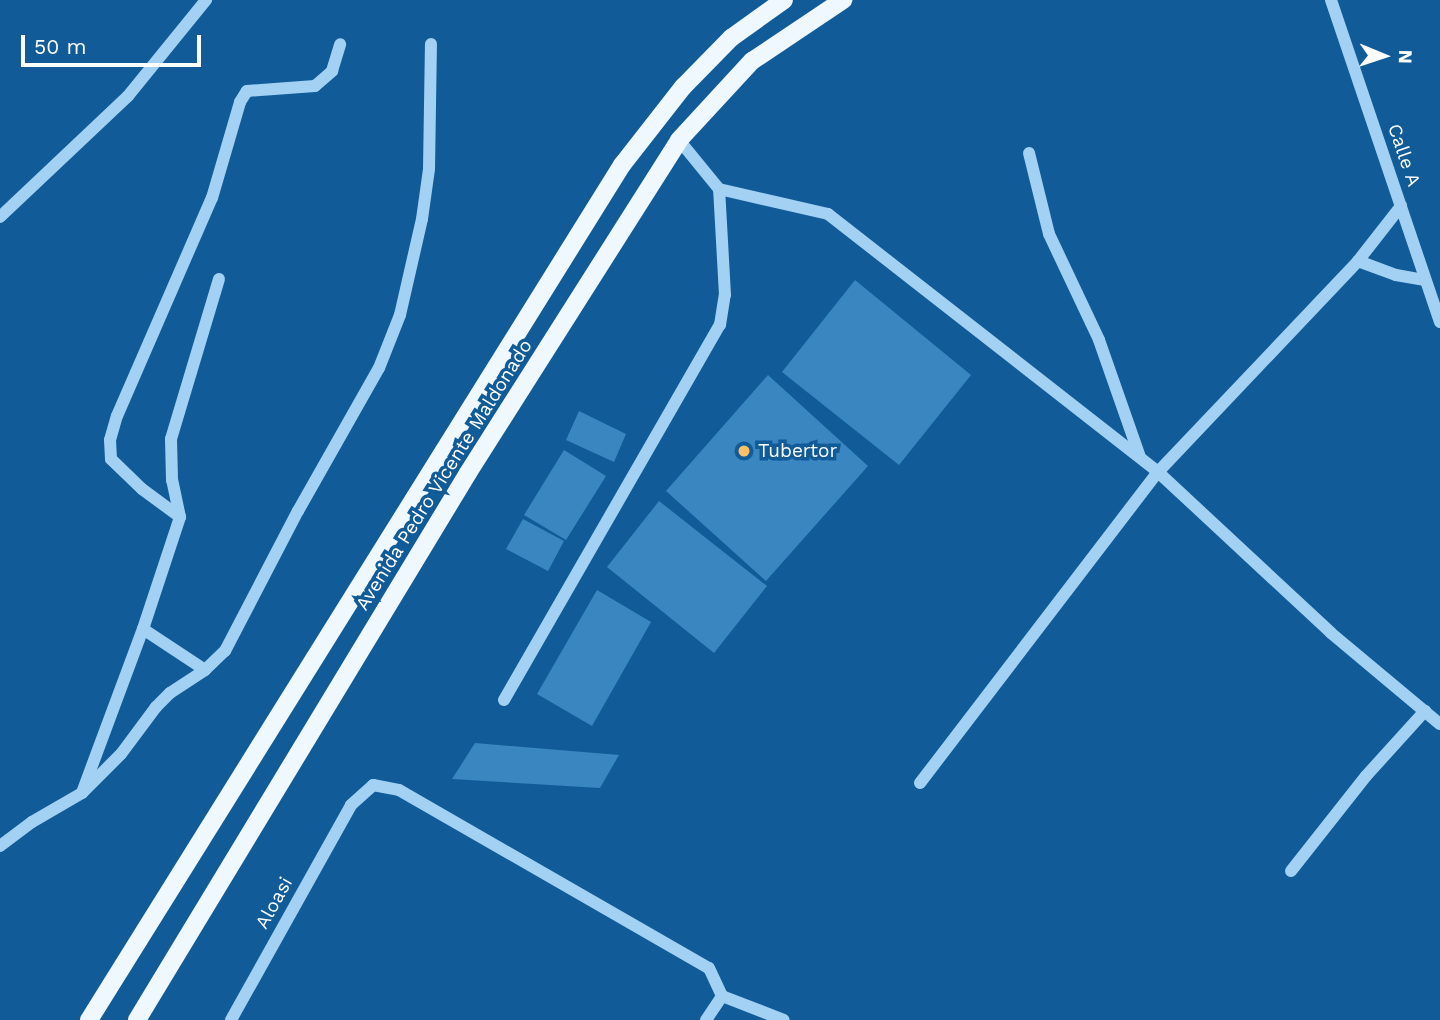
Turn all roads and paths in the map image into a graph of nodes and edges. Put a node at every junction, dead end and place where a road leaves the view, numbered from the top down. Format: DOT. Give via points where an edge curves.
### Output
graph roads {
  1 [pos="206,0"];
  2 [pos="785,0"];
  3 [pos="843,0"];
  4 [pos="1331,0"];
  5 [pos="340,44"];
  6 [pos="431,44"];
  7 [pos="679,141"];
  8 [pos="1029,153"];
  9 [pos="719,189"];
  10 [pos="1401,206"];
  11 [pos="0,217"];
  12 [pos="1359,261"];
  13 [pos="219,279"];
  14 [pos="1424,280"];
  15 [pos="1440,322"];
  16 [pos="1140,458"];
  17 [pos="1158,472"];
  18 [pos="180,517"];
  19 [pos="143,629"];
  20 [pos="205,670"];
  21 [pos="504,700"];
  22 [pos="1425,711"];
  23 [pos="1440,724"];
  24 [pos="919,783"];
  25 [pos="82,793"];
  26 [pos="0,846"];
  27 [pos="1291,871"];
  28 [pos="722,996"];
  29 [pos="89,1020"];
  30 [pos="137,1020"];
  31 [pos="231,1020"];
  32 [pos="706,1020"];
  33 [pos="785,1020"];
  1 -- 11 [label="street" via="128,96"];
  2 -- 29 [label="main road, Avenida Pedro Vicente Maldonado" via="731,38 683,87 622,164"];
  3 -- 7 [label="main road, Avenida Pedro Vicente Maldonado" via="752,61"];
  4 -- 10 [label="street, Calle A"];
  5 -- 18 [label="street" via="332,71 316,86 247,91 240,102 212,198 117,416 110,440 111,459"];
  6 -- 20 [label="street" via="429,169 400,315 379,368 225,651"];
  7 -- 9 [label="street"];
  7 -- 30 [label="main road, Avenida Pedro Vicente Maldonado" via="468,473"];
  8 -- 16 [label="street" via="1049,234 1099,340"];
  9 -- 16 [label="street" via="828,214"];
  9 -- 21 [label="street" via="724,295 720,325"];
  10 -- 12 [label="street"];
  10 -- 14 [label="street, Calle A"];
  12 -- 14 [label="street"];
  12 -- 17 [label="street"];
  13 -- 18 [label="street" via="171,439 172,480"];
  14 -- 15 [label="street, Calle A"];
  16 -- 17 [label="street"];
  17 -- 22 [label="street" via="1331,633"];
  17 -- 24 [label="street"];
  18 -- 19 [label="street"];
  19 -- 20 [label="street"];
  19 -- 25 [label="street"];
  20 -- 25 [label="street" via="156,707 121,754"];
  22 -- 23 [label="street"];
  22 -- 27 [label="street"];
  25 -- 26 [label="street"];
  28 -- 31 [label="street, Aloasi" via="709,968 399,790 373,785 351,805"];
  28 -- 32 [label="street"];
  28 -- 33 [label="street"];
}
